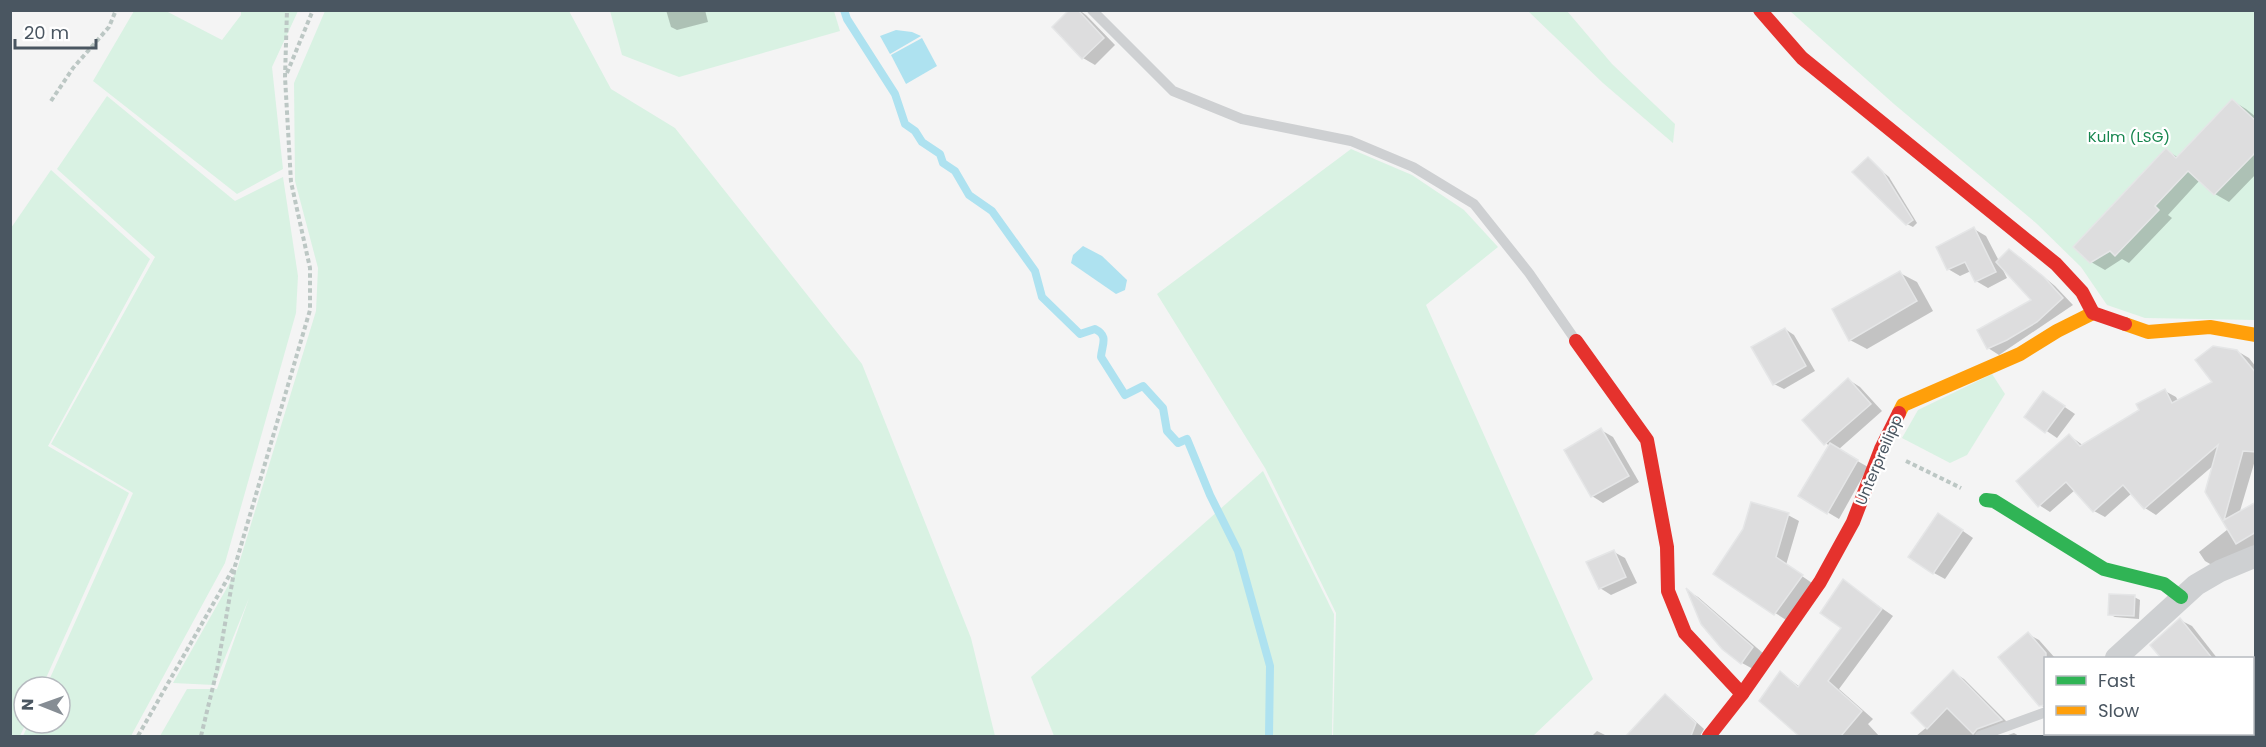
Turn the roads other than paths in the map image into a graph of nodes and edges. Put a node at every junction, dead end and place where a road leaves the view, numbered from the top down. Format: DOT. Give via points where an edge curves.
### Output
graph roads {
  1 [pos="1092,10"];
  2 [pos="1761,12"];
  3 [pos="2093,313"];
  4 [pos="2256,334"];
  5 [pos="1576,340"];
  6 [pos="1986,500"];
  7 [pos="2256,556"];
  8 [pos="2181,597"];
  9 [pos="2117,657"];
  10 [pos="1742,694"];
  11 [pos="2044,713"];
  12 [pos="1709,736"];
  13 [pos="1980,736"];
  1 -- 5 [label="lane" via="1173,92 1242,119 1351,141 1413,167 1474,204"];
  2 -- 3 [label="street" via="1802,58 2056,264 2082,292"];
  3 -- 4 [label="street" via="2148,332 2210,327"];
  3 -- 10 [label="street, Unterpreilipp" via="2020,354 1903,405 1853,522 1820,582"];
  5 -- 10 [label="street" via="1647,440 1667,547 1668,591 1685,633"];
  6 -- 8 [label="street" via="1994,501 2104,569 2164,584"];
  7 -- 8 [label="street" via="2220,571"];
  8 -- 9 [label="street"];
  10 -- 12 [label="street, Unterpreilipp"];
  11 -- 13 [label="lane"];
}
